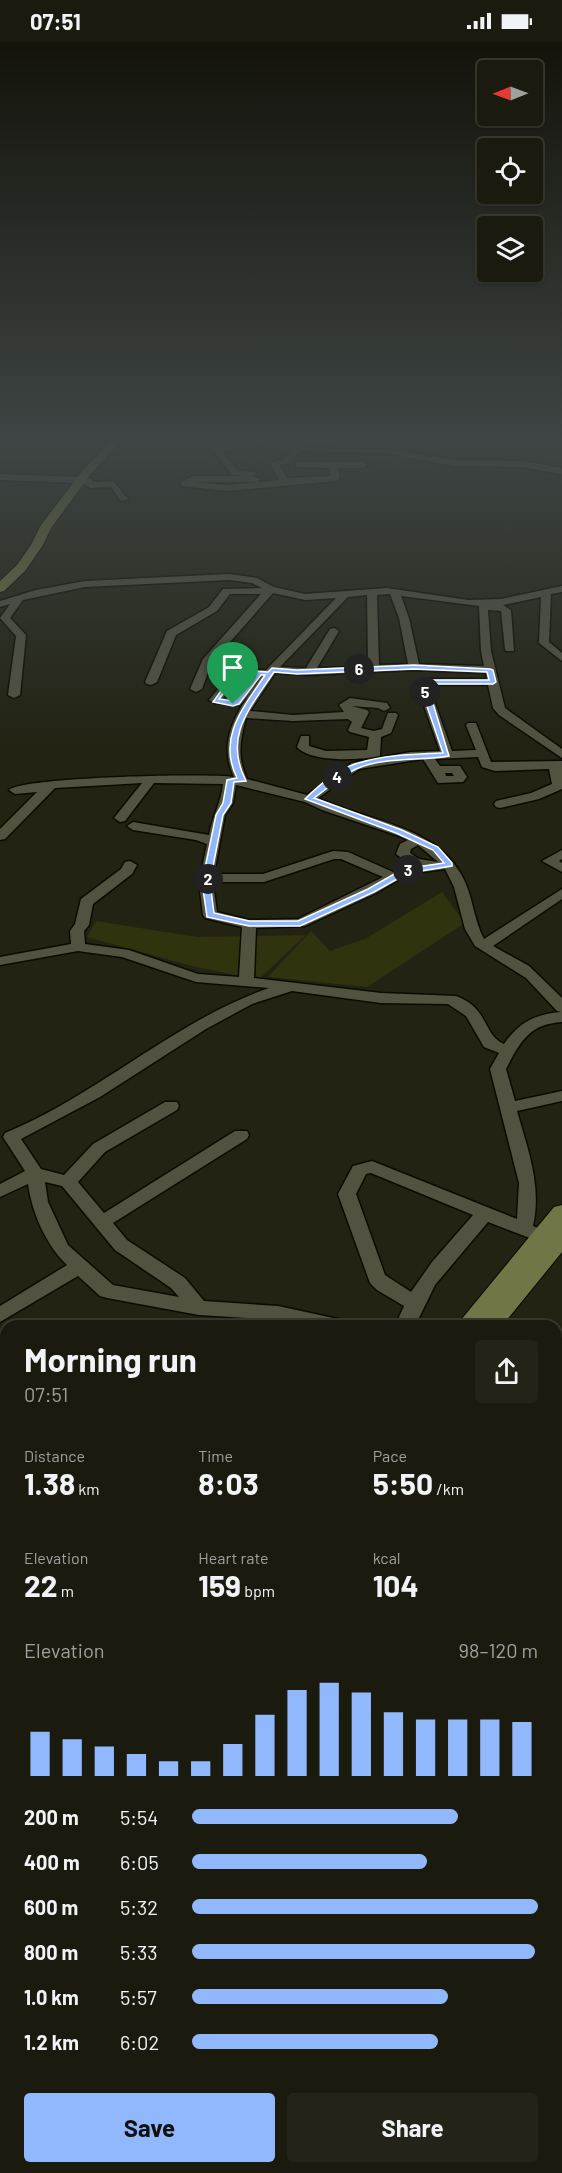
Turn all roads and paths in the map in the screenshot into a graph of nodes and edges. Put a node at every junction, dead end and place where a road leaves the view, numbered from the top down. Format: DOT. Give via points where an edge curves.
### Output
graph roads {
  1 [pos="38,542"];
  2 [pos="0,588"];
  3 [pos="562,589"];
  4 [pos="270,590"];
  5 [pos="372,592"];
  6 [pos="394,592"];
  7 [pos="546,592"];
  8 [pos="346,593"];
  9 [pos="2,611"];
  10 [pos="334,631"];
  11 [pos="510,649"];
  12 [pos="562,658"];
  13 [pos="208,660"];
  14 [pos="228,663"];
  15 [pos="414,667"];
  16 [pos="374,668"];
  17 [pos="267,672"];
  18 [pos="309,672"];
  19 [pos="491,676"];
  20 [pos="152,682"];
  21 [pos="196,689"];
  22 [pos="14,695"];
  23 [pos="242,714"];
  24 [pos="472,725"];
  25 [pos="351,729"];
  26 [pos="375,735"];
  27 [pos="305,739"];
  28 [pos="373,753"];
  29 [pos="483,753"];
  30 [pos="562,754"];
  31 [pos="410,756"];
  32 [pos="427,756"];
  33 [pos="446,757"];
  34 [pos="559,766"];
  35 [pos="437,770"];
  36 [pos="151,779"];
  37 [pos="236,780"];
  38 [pos="48,787"];
  39 [pos="15,790"];
  40 [pos="309,799"];
  41 [pos="500,804"];
  42 [pos="120,818"];
  43 [pos="133,826"];
  44 [pos="0,836"];
  45 [pos="417,840"];
  46 [pos="215,842"];
  47 [pos="562,854"];
  48 [pos="448,863"];
  49 [pos="130,865"];
  50 [pos="562,868"];
  51 [pos="394,877"];
  52 [pos="208,878"];
  53 [pos="562,893"];
  54 [pos="249,924"];
  55 [pos="483,946"];
  56 [pos="78,947"];
  57 [pos="0,961"];
  58 [pos="246,982"];
  59 [pos="291,986"];
  60 [pos="562,1008"];
  61 [pos="562,1017"];
  62 [pos="508,1051"];
  63 [pos="562,1096"];
  64 [pos="171,1106"];
  65 [pos="507,1108"];
  66 [pos="5,1134"];
  67 [pos="241,1135"];
  68 [pos="35,1173"];
  69 [pos="68,1182"];
  70 [pos="0,1191"];
  71 [pos="562,1213"];
  72 [pos="485,1214"];
  73 [pos="102,1221"];
  74 [pos="545,1243"];
  75 [pos="80,1266"];
  76 [pos="414,1303"];
  77 [pos="199,1308"];
  78 [pos="0,1315"];
  79 [pos="310,1320"];
  80 [pos="407,1320"];
  81 [pos="474,1320"];
  82 [pos="492,1320"];
  1 -- 2 [label="main road" via="21,568"];
  3 -- 7 [label="street"];
  4 -- 8 [label="street" via="304,597"];
  4 -- 9 [label="street" via="254,580 229,578 85,584 18,599"];
  4 -- 13 [label="street"];
  4 -- 20 [label="street" via="227,591 213,609 171,633"];
  5 -- 6 [label="street"];
  5 -- 8 [label="street"];
  5 -- 16 [label="street"];
  6 -- 7 [label="street" via="468,603 501,602"];
  6 -- 15 [label="street"];
  7 -- 12 [label="street" via="544,643"];
  8 -- 17 [label="street"];
  9 -- 22 [label="street" via="22,641"];
  10 -- 18 [label="street"];
  11 -- 19 [label="street" via="506,610 483,607"];
  13 -- 14 [label="street"];
  13 -- 21 [label="street"];
  15 -- 16 [label="street"];
  15 -- 19 [label="street"];
  16 -- 18 [label="street"];
  17 -- 18 [label="street"];
  17 -- 23 [label="street"];
  19 -- 30 [label="street" via="503,713"];
  19 -- 33 [label="street" via="430,682 425,686"];
  23 -- 25 [label="street" via="352,715 355,716"];
  23 -- 37 [label="street" via="234,740"];
  24 -- 29 [label="street"];
  26 -- 26 [label="street" via="387,731 388,712 383,705 345,702 346,709 363,712 354,730"];
  26 -- 28 [label="street"];
  27 -- 28 [label="street" via="303,747 311,752"];
  28 -- 31 [label="street"];
  29 -- 33 [label="street"];
  29 -- 34 [label="street" via="486,764 495,767"];
  31 -- 32 [label="street"];
  31 -- 40 [label="street" via="349,769"];
  32 -- 33 [label="street"];
  32 -- 35 [label="street"];
  34 -- 41 [label="street" via="559,786"];
  36 -- 37 [label="street"];
  36 -- 38 [label="street"];
  36 -- 42 [label="street"];
  37 -- 40 [label="street"];
  37 -- 46 [label="street" via="219,815"];
  38 -- 39 [label="street"];
  38 -- 44 [label="street"];
  40 -- 45 [label="street"];
  43 -- 46 [label="street"];
  45 -- 48 [label="street" via="436,849"];
  45 -- 48 [label="street" via="403,854 422,865"];
  46 -- 52 [label="street"];
  47 -- 50 [label="street" via="549,861"];
  48 -- 51 [label="street" via="405,870"];
  48 -- 55 [label="street" via="458,878 474,936"];
  49 -- 56 [label="street" via="128,871 86,902 77,931"];
  51 -- 52 [label="street" via="343,855 333,855 264,878"];
  51 -- 54 [label="street" via="300,923"];
  52 -- 54 [label="street" via="210,915"];
  53 -- 55 [label="street"];
  54 -- 58 [label="street"];
  55 -- 60 [label="street" via="538,979"];
  56 -- 57 [label="street"];
  56 -- 58 [label="street" via="124,953 196,978"];
  58 -- 59 [label="street"];
  59 -- 62 [label="street" via="381,998 451,999 472,1013 490,1044"];
  59 -- 66 [label="street" via="238,1006 201,1026 28,1130"];
  61 -- 62 [label="street" via="534,1022 519,1033"];
  62 -- 65 [label="street" via="498,1070"];
  63 -- 65 [label="street"];
  64 -- 69 [label="street" via="99,1149"];
  65 -- 74 [label="street" via="528,1183 528,1209"];
  66 -- 68 [label="street"];
  67 -- 73 [label="street"];
  68 -- 69 [label="street"];
  68 -- 70 [label="street"];
  68 -- 75 [label="street" via="39,1202 60,1249"];
  69 -- 73 [label="street"];
  71 -- 74 [label="main road"];
  72 -- 74 [label="street"];
  72 -- 76 [label="street" via="425,1283"];
  72 -- 76 [label="street" via="372,1167 359,1170 347,1194 377,1278"];
  73 -- 77 [label="street" via="121,1245 178,1283"];
  74 -- 81 [label="main road"];
  74 -- 82 [label="main road"];
  75 -- 77 [label="street" via="107,1291"];
  75 -- 78 [label="street"];
  76 -- 80 [label="street"];
  77 -- 79 [label="street" via="278,1313"];
}
